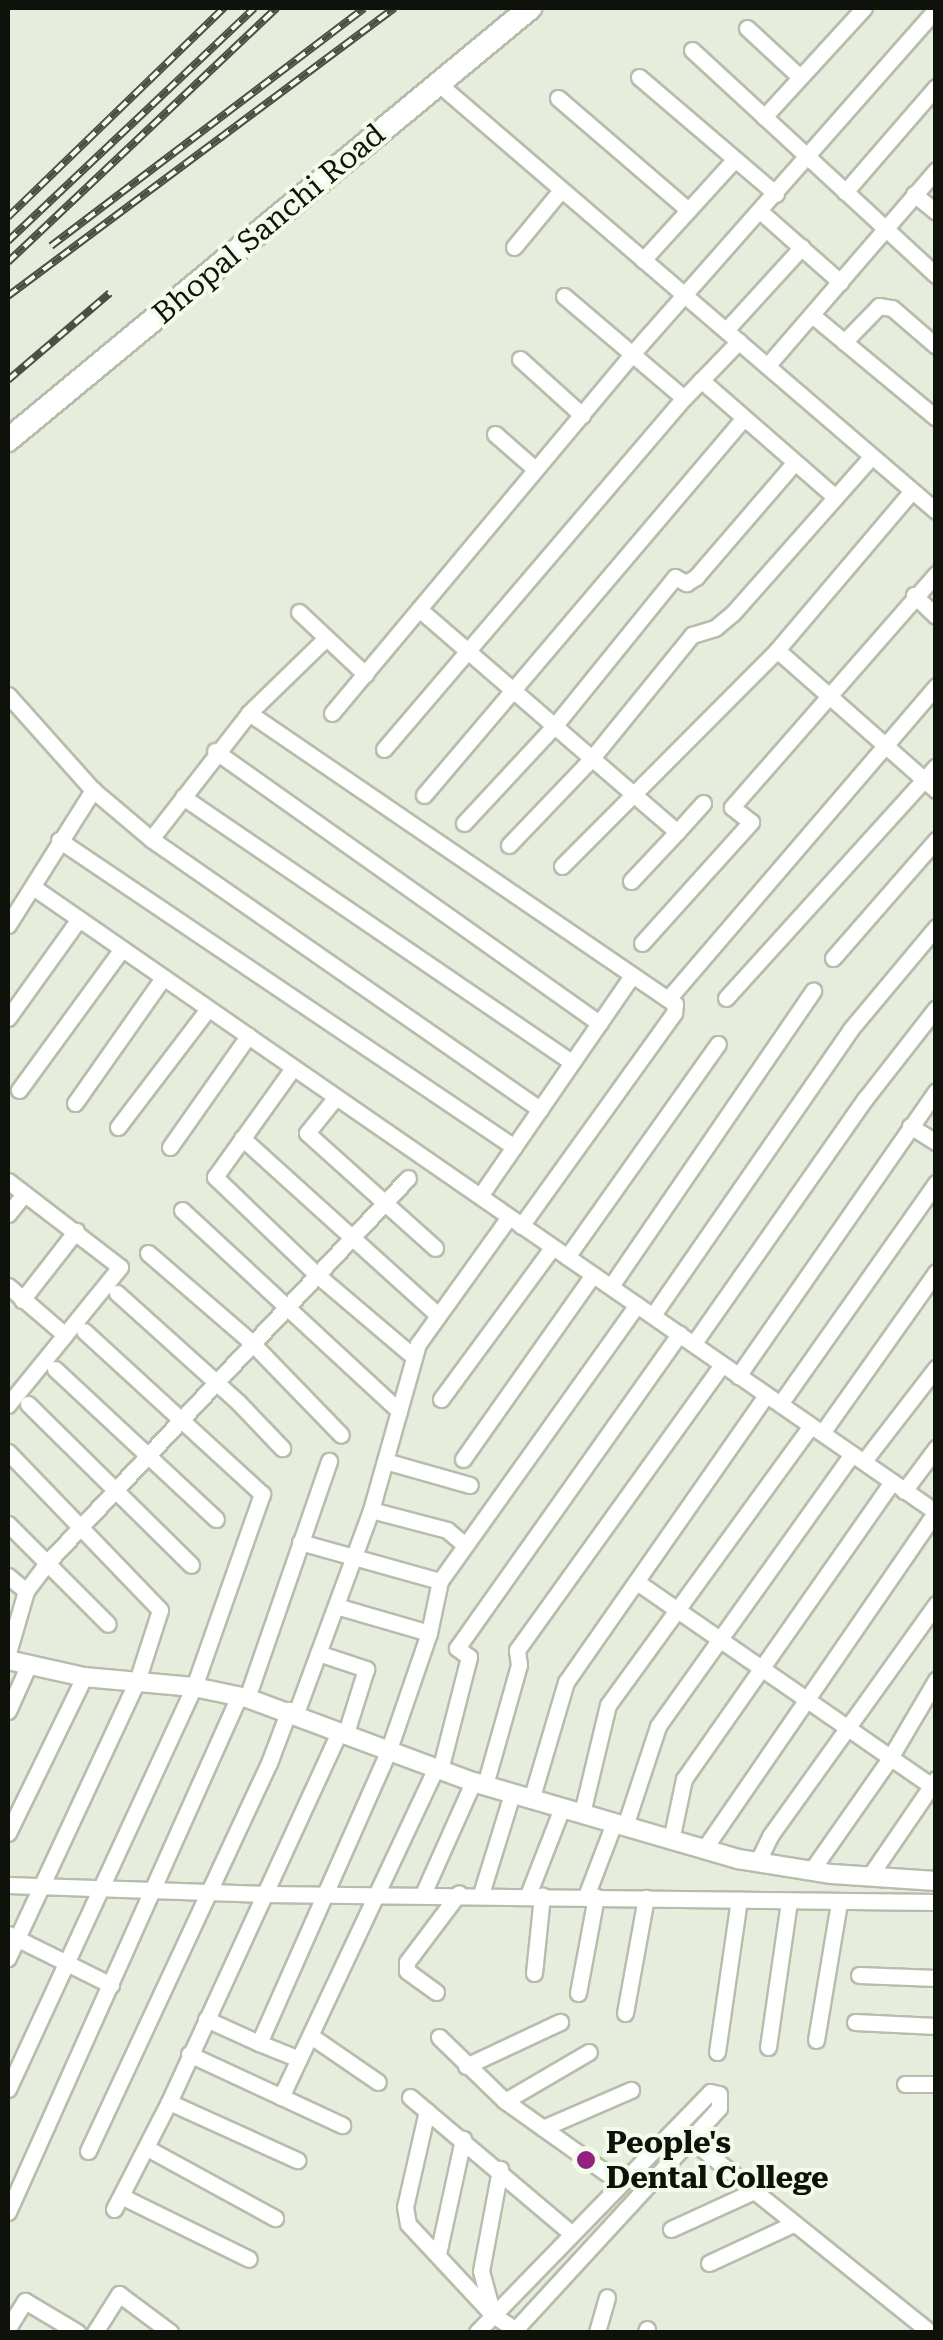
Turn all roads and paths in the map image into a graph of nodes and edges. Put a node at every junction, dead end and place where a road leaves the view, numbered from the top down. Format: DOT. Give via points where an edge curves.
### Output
graph roads {
  1 [pos="530,8"];
  2 [pos="864,8"];
  3 [pos="936,9"];
  4 [pos="746,28"];
  5 [pos="692,50"];
  6 [pos="639,77"];
  7 [pos="800,78"];
  8 [pos="440,85"];
  9 [pos="936,87"];
  10 [pos="558,98"];
  11 [pos="764,117"];
  12 [pos="807,159"];
  13 [pos="734,160"];
  14 [pos="936,170"];
  15 [pos="561,190"];
  16 [pos="846,192"];
  17 [pos="776,194"];
  18 [pos="914,194"];
  19 [pos="688,210"];
  20 [pos="761,212"];
  21 [pos="936,212"];
  22 [pos="884,231"];
  23 [pos="514,247"];
  24 [pos="802,247"];
  25 [pos="643,260"];
  26 [pos="936,275"];
  27 [pos="840,282"];
  28 [pos="684,294"];
  29 [pos="564,296"];
  30 [pos="812,315"];
  31 [pos="733,335"];
  32 [pos="844,342"];
  33 [pos="936,346"];
  34 [pos="632,354"];
  35 [pos="520,359"];
  36 [pos="767,366"];
  37 [pos="702,380"];
  38 [pos="684,398"];
  39 [pos="582,415"];
  40 [pos="936,418"];
  41 [pos="743,419"];
  42 [pos="495,434"];
  43 [pos="8,440"];
  44 [pos="871,457"];
  45 [pos="794,463"];
  46 [pos="534,468"];
  47 [pos="911,492"];
  48 [pos="835,497"];
  49 [pos="936,511"];
  50 [pos="936,574"];
  51 [pos="914,595"];
  52 [pos="419,609"];
  53 [pos="299,612"];
  54 [pos="936,616"];
  55 [pos="326,638"];
  56 [pos="467,650"];
  57 [pos="777,650"];
  58 [pos="364,674"];
  59 [pos="936,686"];
  60 [pos="512,688"];
  61 [pos="8,696"];
  62 [pos="829,698"];
  63 [pos="249,713"];
  64 [pos="332,713"];
  65 [pos="556,724"];
  66 [pos="886,745"];
  67 [pos="384,749"];
  68 [pos="215,751"];
  69 [pos="592,758"];
  70 [pos="936,766"];
  71 [pos="930,785"];
  72 [pos="93,790"];
  73 [pos="630,793"];
  74 [pos="424,795"];
  75 [pos="183,797"];
  76 [pos="703,803"];
  77 [pos="464,823"];
  78 [pos="677,832"];
  79 [pos="151,839"];
  80 [pos="59,840"];
  81 [pos="936,840"];
  82 [pos="509,844"];
  83 [pos="562,866"];
  84 [pos="631,881"];
  85 [pos="32,887"];
  86 [pos="79,919"];
  87 [pos="8,925"];
  88 [pos="936,927"];
  89 [pos="642,943"];
  90 [pos="121,950"];
  91 [pos="833,958"];
  92 [pos="632,976"];
  93 [pos="163,978"];
  94 [pos="813,991"];
  95 [pos="726,998"];
  96 [pos="668,999"];
  97 [pos="936,1008"];
  98 [pos="208,1009"];
  99 [pos="8,1018"];
  100 [pos="599,1023"];
  101 [pos="248,1036"];
  102 [pos="718,1044"];
  103 [pos="571,1062"];
  104 [pos="293,1068"];
  105 [pos="19,1090"];
  106 [pos="936,1091"];
  107 [pos="336,1097"];
  108 [pos="75,1103"];
  109 [pos="540,1108"];
  110 [pos="910,1126"];
  111 [pos="118,1127"];
  112 [pos="242,1138"];
  113 [pos="936,1142"];
  114 [pos="170,1147"];
  115 [pos="514,1147"];
  116 [pos="408,1178"];
  117 [pos="8,1181"];
  118 [pos="936,1183"];
  119 [pos="24,1194"];
  120 [pos="480,1196"];
  121 [pos="386,1201"];
  122 [pos="182,1210"];
  123 [pos="8,1214"];
  124 [pos="515,1222"];
  125 [pos="76,1231"];
  126 [pos="352,1238"];
  127 [pos="435,1248"];
  128 [pos="560,1252"];
  129 [pos="148,1254"];
  130 [pos="936,1272"];
  131 [pos="316,1274"];
  132 [pos="593,1275"];
  133 [pos="8,1286"];
  134 [pos="611,1286"];
  135 [pos="118,1293"];
  136 [pos="22,1300"];
  137 [pos="637,1305"];
  138 [pos="285,1306"];
  139 [pos="437,1314"];
  140 [pos="653,1315"];
  141 [pos="84,1331"];
  142 [pos="65,1334"];
  143 [pos="678,1334"];
  144 [pos="251,1342"];
  145 [pos="694,1344"];
  146 [pos="414,1356"];
  147 [pos="722,1365"];
  148 [pos="936,1368"];
  149 [pos="55,1369"];
  150 [pos="738,1376"];
  151 [pos="216,1382"];
  152 [pos="441,1399"];
  153 [pos="773,1400"];
  154 [pos="8,1404"];
  155 [pos="28,1404"];
  156 [pos="399,1411"];
  157 [pos="181,1416"];
  158 [pos="816,1429"];
  159 [pos="340,1435"];
  160 [pos="282,1448"];
  161 [pos="936,1448"];
  162 [pos="8,1452"];
  163 [pos="147,1453"];
  164 [pos="858,1458"];
  165 [pos="463,1459"];
  166 [pos="385,1461"];
  167 [pos="329,1462"];
  168 [pos="470,1485"];
  169 [pos="898,1486"];
  170 [pos="115,1489"];
  171 [pos="371,1510"];
  172 [pos="936,1512"];
  173 [pos="216,1519"];
  174 [pos="8,1524"];
  175 [pos="80,1524"];
  176 [pos="300,1542"];
  177 [pos="465,1544"];
  178 [pos="353,1558"];
  179 [pos="46,1564"];
  180 [pos="192,1565"];
  181 [pos="8,1576"];
  182 [pos="440,1581"];
  183 [pos="637,1582"];
  184 [pos="26,1590"];
  185 [pos="936,1604"];
  186 [pos="336,1606"];
  187 [pos="677,1610"];
  188 [pos="108,1624"];
  189 [pos="429,1633"];
  190 [pos="717,1640"];
  191 [pos="318,1653"];
  192 [pos="8,1657"];
  193 [pos="29,1664"];
  194 [pos="762,1672"];
  195 [pos="84,1677"];
  196 [pos="137,1680"];
  197 [pos="936,1680"];
  198 [pos="194,1687"];
  199 [pos="243,1697"];
  200 [pos="803,1699"];
  201 [pos="8,1711"];
  202 [pos="292,1712"];
  203 [pos="847,1728"];
  204 [pos="343,1732"];
  205 [pos="389,1749"];
  206 [pos="890,1758"];
  207 [pos="438,1769"];
  208 [pos="479,1783"];
  209 [pos="934,1785"];
  210 [pos="512,1794"];
  211 [pos="532,1800"];
  212 [pos="562,1808"];
  213 [pos="582,1813"];
  214 [pos="619,1824"];
  215 [pos="8,1833"];
  216 [pos="671,1840"];
  217 [pos="704,1849"];
  218 [pos="757,1863"];
  219 [pos="811,1871"];
  220 [pos="870,1877"];
  221 [pos="934,1879"];
  222 [pos="8,1885"];
  223 [pos="43,1886"];
  224 [pos="99,1888"];
  225 [pos="154,1890"];
  226 [pos="208,1893"];
  227 [pos="266,1894"];
  228 [pos="324,1894"];
  229 [pos="423,1894"];
  230 [pos="460,1894"];
  231 [pos="481,1894"];
  232 [pos="535,1895"];
  233 [pos="375,1896"];
  234 [pos="591,1897"];
  235 [pos="646,1898"];
  236 [pos="739,1900"];
  237 [pos="789,1902"];
  238 [pos="839,1902"];
  239 [pos="936,1902"];
  240 [pos="12,1936"];
  241 [pos="8,1958"];
  242 [pos="63,1964"];
  243 [pos="534,1972"];
  244 [pos="859,1975"];
  245 [pos="936,1978"];
  246 [pos="111,1985"];
  247 [pos="436,1992"];
  248 [pos="578,1993"];
  249 [pos="624,2013"];
  250 [pos="206,2019"];
  251 [pos="560,2022"];
  252 [pos="855,2022"];
  253 [pos="936,2026"];
  254 [pos="311,2036"];
  255 [pos="439,2038"];
  256 [pos="816,2040"];
  257 [pos="259,2043"];
  258 [pos="768,2046"];
  259 [pos="589,2052"];
  260 [pos="717,2052"];
  261 [pos="188,2054"];
  262 [pos="299,2059"];
  263 [pos="466,2066"];
  264 [pos="378,2082"];
  265 [pos="906,2084"];
  266 [pos="936,2084"];
  267 [pos="8,2090"];
  268 [pos="630,2090"];
  269 [pos="410,2096"];
  270 [pos="281,2097"];
  271 [pos="505,2101"];
  272 [pos="169,2102"];
  273 [pos="427,2111"];
  274 [pos="342,2125"];
  275 [pos="543,2128"];
  276 [pos="463,2140"];
  277 [pos="691,2140"];
  278 [pos="147,2148"];
  279 [pos="88,2150"];
  280 [pos="297,2160"];
  281 [pos="500,2169"];
  282 [pos="619,2182"];
  283 [pos="756,2190"];
  284 [pos="9,2205"];
  285 [pos="276,2218"];
  286 [pos="794,2224"];
  287 [pos="672,2229"];
  288 [pos="571,2233"];
  289 [pos="438,2254"];
  290 [pos="249,2258"];
  291 [pos="709,2264"];
  292 [pos="607,2297"];
  293 [pos="493,2315"];
  294 [pos="8,2328"];
  295 [pos="77,2332"];
  296 [pos="95,2332"];
  297 [pos="170,2332"];
  298 [pos="477,2332"];
  299 [pos="516,2332"];
  300 [pos="597,2332"];
  301 [pos="930,2332"];
  1 -- 8 [label="main road, Bhopal Sanchi Road"];
  2 -- 7 [label="street"];
  3 -- 12 [label="street"];
  4 -- 7 [label="street"];
  5 -- 11 [label="street"];
  6 -- 13 [label="street"];
  7 -- 11 [label="street"];
  8 -- 15 [label="street"];
  8 -- 43 [label="main road, Bhopal Sanchi Road"];
  9 -- 16 [label="street"];
  10 -- 19 [label="street"];
  11 -- 12 [label="street"];
  12 -- 16 [label="street"];
  12 -- 17 [label="street"];
  13 -- 17 [label="street"];
  13 -- 19 [label="street"];
  14 -- 18 [label="street"];
  15 -- 23 [label="street"];
  15 -- 25 [label="street"];
  16 -- 22 [label="street"];
  17 -- 20 [label="street"];
  18 -- 21 [label="street"];
  18 -- 22 [label="street"];
  19 -- 25 [label="street"];
  20 -- 24 [label="street"];
  20 -- 28 [label="street"];
  22 -- 26 [label="street"];
  22 -- 27 [label="street"];
  24 -- 27 [label="street"];
  24 -- 31 [label="street"];
  25 -- 28 [label="street"];
  27 -- 30 [label="street"];
  28 -- 31 [label="street"];
  28 -- 34 [label="street"];
  29 -- 34 [label="street"];
  30 -- 32 [label="street"];
  30 -- 36 [label="street"];
  31 -- 36 [label="street"];
  31 -- 37 [label="street"];
  32 -- 33 [label="street" via="879,306 892,308"];
  32 -- 40 [label="street"];
  34 -- 38 [label="street"];
  34 -- 39 [label="street"];
  35 -- 39 [label="street"];
  36 -- 44 [label="street"];
  37 -- 38 [label="street"];
  37 -- 41 [label="street"];
  38 -- 56 [label="street"];
  39 -- 46 [label="street"];
  41 -- 45 [label="street"];
  41 -- 60 [label="street"];
  42 -- 46 [label="street"];
  44 -- 47 [label="street"];
  44 -- 48 [label="street"];
  45 -- 48 [label="street"];
  45 -- 65 [label="street" via="696,578 686,584 675,578"];
  46 -- 52 [label="street"];
  47 -- 49 [label="street"];
  47 -- 57 [label="street"];
  48 -- 69 [label="street" via="733,613 692,635"];
  50 -- 51 [label="street"];
  51 -- 54 [label="street"];
  51 -- 62 [label="street"];
  52 -- 56 [label="street"];
  52 -- 58 [label="street"];
  53 -- 55 [label="street"];
  55 -- 58 [label="street"];
  55 -- 63 [label="street"];
  56 -- 60 [label="street"];
  56 -- 67 [label="street"];
  57 -- 62 [label="street"];
  57 -- 73 [label="street"];
  58 -- 64 [label="street"];
  59 -- 66 [label="street"];
  60 -- 65 [label="street"];
  60 -- 74 [label="street"];
  61 -- 72 [label="street"];
  62 -- 66 [label="street"];
  62 -- 89 [label="street" via="732,806 750,822"];
  63 -- 68 [label="street"];
  63 -- 92 [label="street"];
  65 -- 69 [label="street"];
  65 -- 77 [label="street"];
  66 -- 71 [label="street"];
  66 -- 96 [label="street"];
  68 -- 75 [label="street"];
  68 -- 100 [label="street"];
  69 -- 73 [label="street"];
  69 -- 82 [label="street"];
  70 -- 71 [label="street"];
  71 -- 95 [label="street"];
  72 -- 79 [label="street"];
  72 -- 80 [label="street"];
  73 -- 78 [label="street"];
  73 -- 83 [label="street"];
  75 -- 79 [label="street"];
  75 -- 103 [label="street"];
  76 -- 78 [label="street"];
  78 -- 84 [label="street"];
  79 -- 109 [label="street"];
  80 -- 85 [label="street"];
  80 -- 115 [label="street"];
  81 -- 91 [label="street"];
  85 -- 86 [label="street"];
  85 -- 87 [label="street"];
  86 -- 90 [label="street"];
  86 -- 99 [label="street"];
  88 -- 140 [label="street" via="850,1030"];
  90 -- 93 [label="street"];
  90 -- 105 [label="street"];
  92 -- 96 [label="street"];
  92 -- 100 [label="street"];
  93 -- 98 [label="street"];
  93 -- 108 [label="street"];
  94 -- 134 [label="street"];
  96 -- 124 [label="street" via="674,1013"];
  97 -- 145 [label="street"];
  98 -- 101 [label="street"];
  98 -- 111 [label="street"];
  100 -- 103 [label="street"];
  101 -- 104 [label="street"];
  101 -- 114 [label="street"];
  102 -- 128 [label="street"];
  103 -- 109 [label="street"];
  104 -- 107 [label="street"];
  104 -- 112 [label="street"];
  106 -- 110 [label="street"];
  107 -- 120 [label="street"];
  107 -- 121 [label="street" via="307,1133"];
  109 -- 115 [label="street"];
  110 -- 113 [label="street"];
  110 -- 150 [label="street"];
  112 -- 126 [label="street"];
  112 -- 131 [label="street" via="215,1177"];
  115 -- 120 [label="street"];
  116 -- 121 [label="street"];
  117 -- 119 [label="street"];
  118 -- 153 [label="street"];
  119 -- 123 [label="street"];
  119 -- 125 [label="street"];
  120 -- 124 [label="street"];
  121 -- 126 [label="street"];
  121 -- 127 [label="street"];
  122 -- 138 [label="street"];
  124 -- 128 [label="street"];
  124 -- 139 [label="street"];
  125 -- 136 [label="street"];
  125 -- 142 [label="street" via="120,1267"];
  126 -- 131 [label="street"];
  126 -- 139 [label="street"];
  128 -- 132 [label="street"];
  128 -- 152 [label="street"];
  129 -- 144 [label="street"];
  130 -- 158 [label="street"];
  131 -- 138 [label="street"];
  131 -- 146 [label="street"];
  132 -- 134 [label="street"];
  132 -- 165 [label="street"];
  133 -- 136 [label="street"];
  134 -- 137 [label="street"];
  135 -- 151 [label="street"];
  136 -- 142 [label="street"];
  137 -- 140 [label="street"];
  137 -- 177 [label="street"];
  138 -- 144 [label="street"];
  138 -- 156 [label="street"];
  139 -- 146 [label="street"];
  140 -- 143 [label="street"];
  141 -- 157 [label="street"];
  142 -- 154 [label="street"];
  143 -- 145 [label="street"];
  143 -- 207 [label="street" via="457,1648 469,1657"];
  144 -- 151 [label="street"];
  144 -- 159 [label="street"];
  145 -- 147 [label="street"];
  146 -- 156 [label="street"];
  147 -- 150 [label="street"];
  147 -- 208 [label="street" via="517,1650 519,1665"];
  148 -- 164 [label="street"];
  149 -- 163 [label="street"];
  150 -- 153 [label="street"];
  151 -- 157 [label="street"];
  151 -- 160 [label="street"];
  153 -- 158 [label="street"];
  153 -- 183 [label="street"];
  155 -- 170 [label="street"];
  156 -- 166 [label="street"];
  157 -- 163 [label="street"];
  157 -- 198 [label="street" via="262,1494"];
  158 -- 164 [label="street"];
  158 -- 187 [label="street"];
  161 -- 169 [label="street"];
  162 -- 175 [label="street"];
  163 -- 170 [label="street"];
  163 -- 173 [label="street"];
  164 -- 169 [label="street"];
  164 -- 190 [label="street"];
  166 -- 168 [label="street"];
  166 -- 171 [label="street"];
  167 -- 176 [label="street"];
  169 -- 172 [label="street"];
  169 -- 194 [label="street"];
  170 -- 175 [label="street"];
  170 -- 180 [label="street"];
  171 -- 177 [label="street" via="447,1530"];
  171 -- 178 [label="street"];
  172 -- 200 [label="street"];
  174 -- 179 [label="street"];
  175 -- 179 [label="street"];
  175 -- 196 [label="street" via="160,1610"];
  176 -- 178 [label="street"];
  176 -- 199 [label="street"];
  177 -- 182 [label="street"];
  178 -- 182 [label="street"];
  178 -- 186 [label="street"];
  179 -- 184 [label="street"];
  179 -- 188 [label="street"];
  181 -- 184 [label="street"];
  182 -- 189 [label="street"];
  183 -- 187 [label="street"];
  183 -- 211 [label="street" via="566,1682"];
  184 -- 192 [label="street"];
  185 -- 203 [label="street"];
  186 -- 189 [label="street"];
  186 -- 191 [label="street"];
  187 -- 190 [label="street"];
  187 -- 213 [label="street" via="608,1705"];
  189 -- 205 [label="street"];
  190 -- 194 [label="street"];
  190 -- 214 [label="street" via="658,1726"];
  191 -- 202 [label="street"];
  191 -- 204 [label="street" via="366,1669"];
  192 -- 193 [label="street"];
  193 -- 195 [label="street"];
  193 -- 201 [label="street"];
  194 -- 200 [label="street"];
  194 -- 216 [label="street" via="682,1782"];
  195 -- 196 [label="street"];
  195 -- 215 [label="street"];
  196 -- 198 [label="street"];
  196 -- 223 [label="street"];
  197 -- 206 [label="street"];
  198 -- 199 [label="street"];
  198 -- 224 [label="street"];
  199 -- 202 [label="street"];
  199 -- 225 [label="street"];
  200 -- 203 [label="street"];
  200 -- 217 [label="street"];
  202 -- 204 [label="street"];
  202 -- 226 [label="street"];
  203 -- 206 [label="street"];
  203 -- 218 [label="street"];
  204 -- 205 [label="street"];
  204 -- 227 [label="street"];
  205 -- 207 [label="street"];
  205 -- 228 [label="street"];
  206 -- 209 [label="street"];
  206 -- 219 [label="street"];
  207 -- 208 [label="street"];
  207 -- 233 [label="street"];
  208 -- 210 [label="street"];
  208 -- 229 [label="street"];
  209 -- 220 [label="street"];
  210 -- 211 [label="street"];
  210 -- 231 [label="street"];
  211 -- 212 [label="street"];
  212 -- 213 [label="street"];
  212 -- 232 [label="street"];
  213 -- 214 [label="street"];
  214 -- 216 [label="street"];
  214 -- 234 [label="street"];
  216 -- 217 [label="street"];
  217 -- 218 [label="street"];
  218 -- 219 [label="street"];
  219 -- 220 [label="street"];
  220 -- 221 [label="street"];
  222 -- 223 [label="street"];
  223 -- 224 [label="street"];
  223 -- 240 [label="street"];
  224 -- 225 [label="street"];
  224 -- 242 [label="street"];
  225 -- 226 [label="street"];
  225 -- 246 [label="street"];
  226 -- 227 [label="street"];
  226 -- 279 [label="street"];
  227 -- 228 [label="street"];
  227 -- 250 [label="street"];
  228 -- 233 [label="street"];
  228 -- 257 [label="street"];
  229 -- 230 [label="street"];
  229 -- 233 [label="street"];
  230 -- 231 [label="street"];
  230 -- 247 [label="street" via="407,1962 407,1971"];
  231 -- 232 [label="street"];
  232 -- 234 [label="street"];
  232 -- 243 [label="street"];
  233 -- 254 [label="street"];
  234 -- 235 [label="street"];
  234 -- 248 [label="street"];
  235 -- 236 [label="street"];
  235 -- 249 [label="street"];
  236 -- 237 [label="street"];
  236 -- 260 [label="street"];
  237 -- 238 [label="street"];
  237 -- 258 [label="street"];
  238 -- 239 [label="street"];
  238 -- 256 [label="street"];
  240 -- 241 [label="street"];
  240 -- 242 [label="street"];
  242 -- 246 [label="street"];
  242 -- 267 [label="street"];
  244 -- 245 [label="street"];
  246 -- 284 [label="street"];
  250 -- 257 [label="street"];
  250 -- 261 [label="street"];
  251 -- 263 [label="street"];
  252 -- 253 [label="street"];
  254 -- 262 [label="street"];
  254 -- 264 [label="street"];
  255 -- 263 [label="street"];
  257 -- 262 [label="street"];
  259 -- 271 [label="street"];
  261 -- 270 [label="street"];
  261 -- 272 [label="street"];
  262 -- 270 [label="street"];
  263 -- 271 [label="street"];
  265 -- 266 [label="street"];
  268 -- 275 [label="street"];
  269 -- 273 [label="street"];
  270 -- 274 [label="street"];
  271 -- 275 [label="street"];
  272 -- 278 [label="street"];
  272 -- 280 [label="street"];
  273 -- 276 [label="street"];
  273 -- 289 [label="street" via="405,2207 408,2224"];
  275 -- 282 [label="street"];
  276 -- 281 [label="street"];
  276 -- 289 [label="street"];
  277 -- 282 [label="street" via="719,2108 718,2094 710,2092"];
  277 -- 283 [label="street"];
  277 -- 299 [label="street"];
  278 -- 285 [label="street"];
  278 -- 290 [label="street" via="119,2203"];
  281 -- 288 [label="street"];
  281 -- 293 [label="street" via="481,2270"];
  282 -- 288 [label="street"];
  283 -- 286 [label="street"];
  283 -- 287 [label="street"];
  286 -- 291 [label="street"];
  286 -- 301 [label="street"];
  288 -- 293 [label="street"];
  289 -- 293 [label="street"];
  292 -- 300 [label="street"];
  293 -- 298 [label="street"];
  293 -- 299 [label="street"];
  294 -- 295 [label="street" via="25,2300"];
  296 -- 297 [label="street" via="119,2294"];
}
